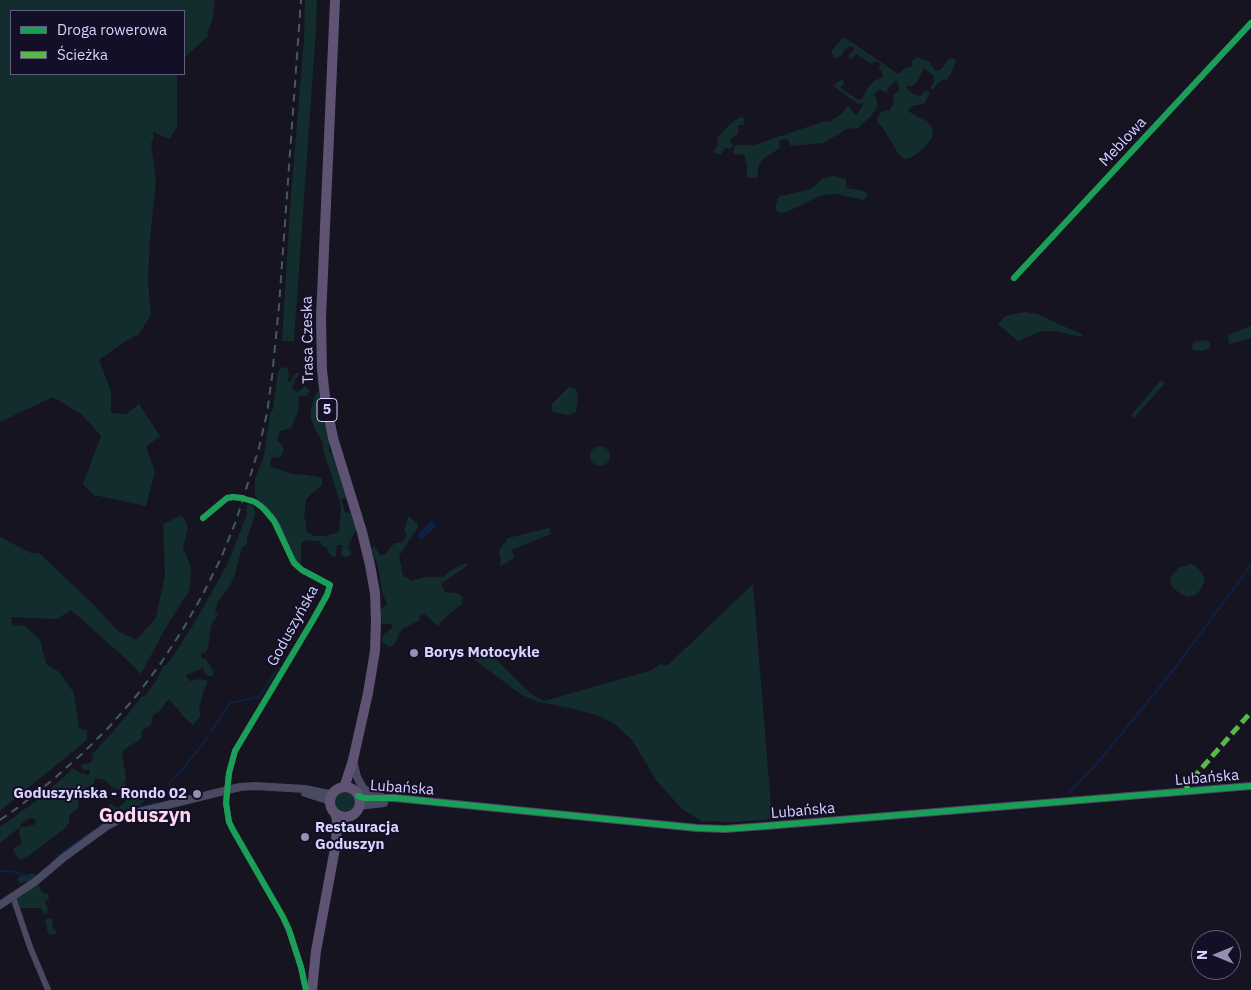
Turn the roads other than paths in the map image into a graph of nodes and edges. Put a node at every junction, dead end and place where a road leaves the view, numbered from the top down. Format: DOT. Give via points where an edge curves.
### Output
graph roads {
  1 [pos="335,0"];
  2 [pos="1251,23"];
  3 [pos="1014,278"];
  4 [pos="242,498"];
  5 [pos="250,500"];
  6 [pos="203,518"];
  7 [pos="353,760"];
  8 [pos="1251,786"];
  9 [pos="294,789"];
  10 [pos="227,790"];
  11 [pos="337,790"];
  12 [pos="357,798"];
  13 [pos="395,798"];
  14 [pos="417,801"];
  15 [pos="333,808"];
  16 [pos="348,816"];
  17 [pos="336,844"];
  18 [pos="13,897"];
  19 [pos="0,904"];
  20 [pos="48,990"];
  21 [pos="306,990"];
  22 [pos="312,990"];
  1 -- 7 [label="main road, Trasa Czeska / 5" via="321,318 322,370 333,438 369,558 376,614 374,662"];
  2 -- 3 [label="street, Meblowa"];
  4 -- 6 [label="street" via="227,498"];
  5 -- 10 [label="street, Goduszyńska" via="271,516 297,566 330,585 309,628 235,751"];
  7 -- 11 [label="main road, Trasa Czeska / 5" via="345,785"];
  7 -- 12 [label="main road, Trasa Czeska / 5" via="352,785"];
  7 -- 13 [label="street" via="359,781 366,791"];
  8 -- 14 [label="street, Lubańska" via="725,829"];
  9 -- 10 [label="street" via="247,786"];
  9 -- 11 [label="street" via="329,794"];
  9 -- 15 [label="street" via="327,800"];
  10 -- 18 [label="street" via="119,819"];
  10 -- 21 [label="street, Goduszyńska" via="229,822 289,930"];
  11 -- 12 [label="main road" via="348,788"];
  11 -- 15 [label="main road, 5" via="331,796"];
  12 -- 13 [label="street, Lubańska"];
  12 -- 14 [label="street, Lubańska"];
  12 -- 16 [label="main road, 5" via="355,813"];
  13 -- 14 [label="street, Lubańska"];
  15 -- 16 [label="main road" via="341,816"];
  15 -- 17 [label="main road, 5" via="337,820"];
  16 -- 17 [label="main road, 5"];
  17 -- 22 [label="main road, 5"];
  18 -- 19 [label="street"];
  18 -- 20 [label="street"];
}
